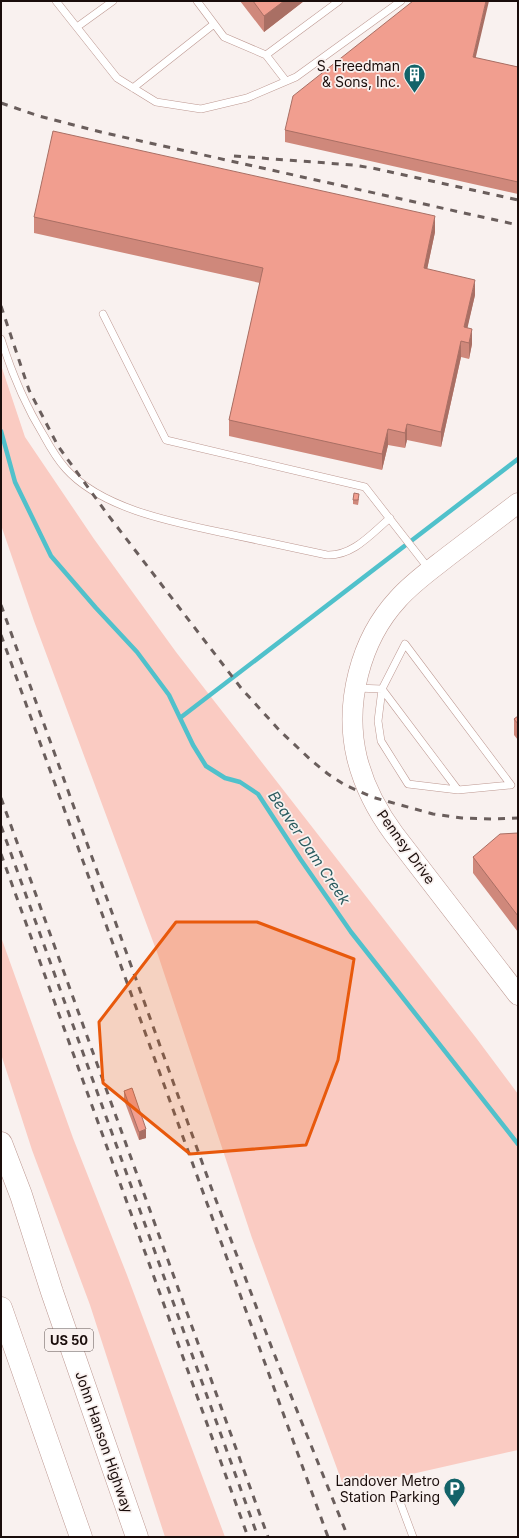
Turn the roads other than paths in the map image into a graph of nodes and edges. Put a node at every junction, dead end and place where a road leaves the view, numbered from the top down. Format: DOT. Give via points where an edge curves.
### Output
graph roads {
  1 [pos="56,1"];
  2 [pos="113,1"];
  3 [pos="197,1"];
  4 [pos="339,1"];
  5 [pos="401,1"];
  6 [pos="214,24"];
  7 [pos="77,27"];
  8 [pos="266,55"];
  9 [pos="286,81"];
  10 [pos="133,88"];
  11 [pos="103,314"];
  12 [pos="1,340"];
  13 [pos="518,503"];
  14 [pos="390,518"];
  15 [pos="430,570"];
  16 [pos="356,688"];
  17 [pos="382,689"];
  18 [pos="458,790"];
  19 [pos="518,995"];
  20 [pos="1,1143"];
  21 [pos="1,1308"];
  22 [pos="398,1494"];
  23 [pos="81,1537"];
  24 [pos="137,1537"];
  25 [pos="412,1537"];
  1 -- 7 [label="lane"];
  2 -- 7 [label="lane"];
  3 -- 6 [label="lane"];
  4 -- 8 [label="lane"];
  5 -- 9 [label="lane" via="296,77"];
  6 -- 8 [label="lane" via="224,37"];
  6 -- 10 [label="lane"];
  7 -- 10 [label="lane" via="117,78"];
  8 -- 9 [label="lane"];
  9 -- 10 [label="lane" via="247,98 201,109 156,102"];
  11 -- 14 [label="lane" via="166,440 365,487"];
  12 -- 14 [label="lane" via="20,394 60,463 73,476 113,501 148,515 186,525 327,555 341,555 352,550"];
  13 -- 15 [label="main road, Pennsy Drive"];
  14 -- 15 [label="lane"];
  15 -- 16 [label="main road, Pennsy Drive" via="396,601 381,622 362,662"];
  16 -- 17 [label="lane"];
  16 -- 19 [label="main road, Pennsy Drive" via="354,731 357,758 377,808 394,834"];
  17 -- 18 [label="lane"];
  17 -- 18 [label="lane" via="378,721 380,741 408,784"];
  17 -- 18 [label="lane" via="405,644 511,785"];
  20 -- 24 [label="highway, John Hanson Highway / US 50"];
  21 -- 23 [label="highway"];
  22 -- 25 [label="lane"];
}
